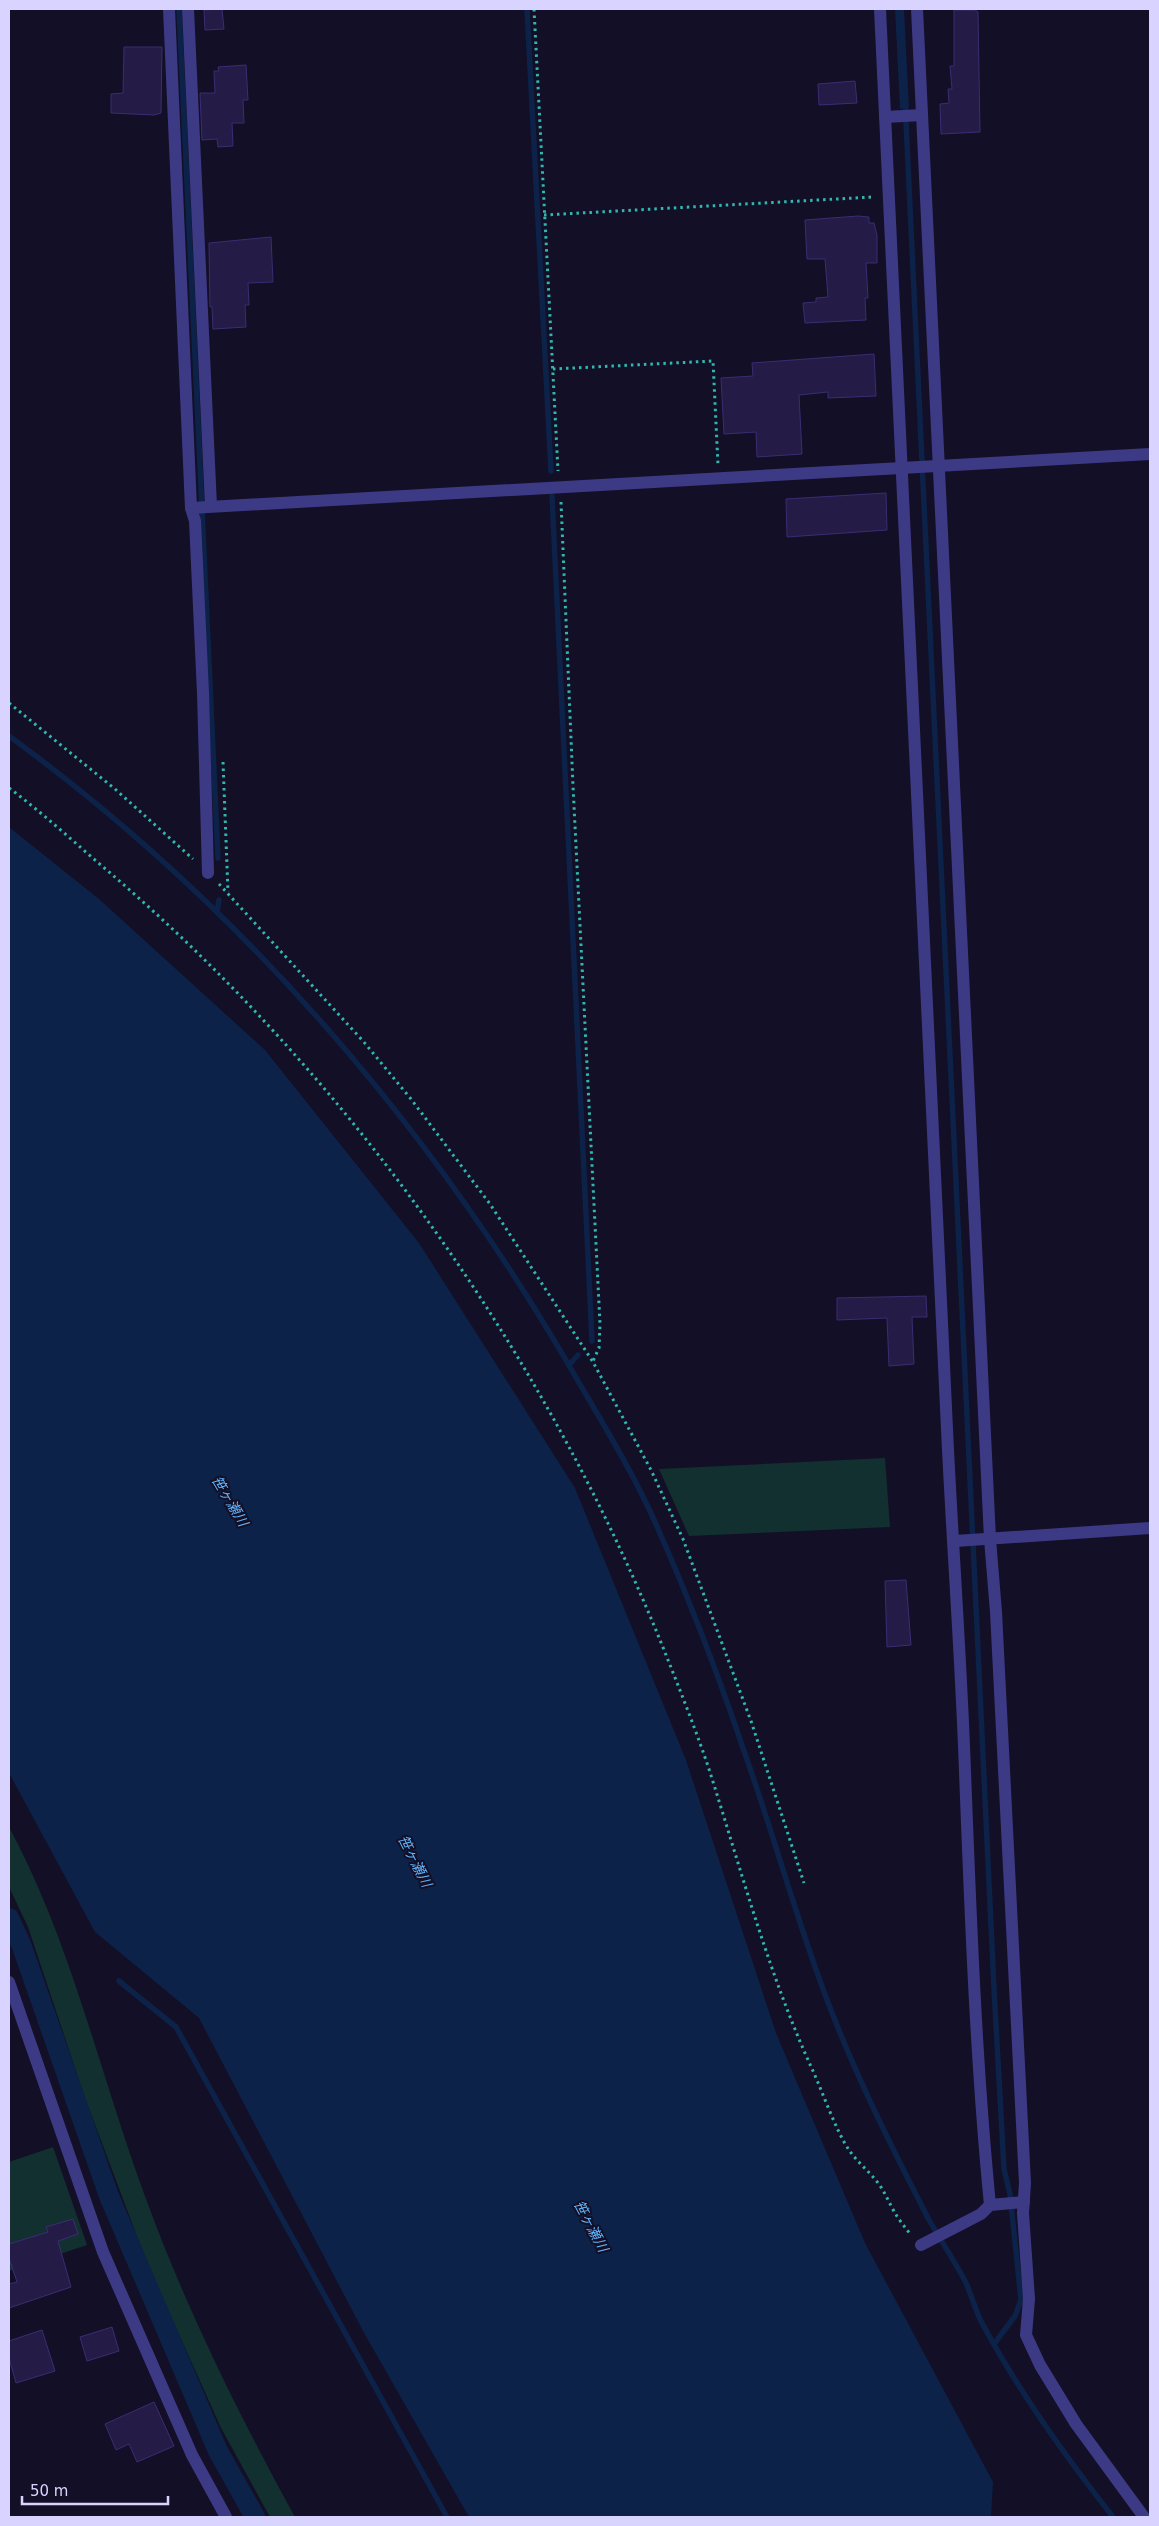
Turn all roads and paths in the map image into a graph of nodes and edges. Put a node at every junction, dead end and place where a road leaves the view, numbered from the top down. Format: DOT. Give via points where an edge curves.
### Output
graph roads {
  1 [pos="169,9"];
  2 [pos="188,9"];
  3 [pos="534,9"];
  4 [pos="880,9"];
  5 [pos="917,9"];
  6 [pos="917,116"];
  7 [pos="885,117"];
  8 [pos="889,196"];
  9 [pos="544,215"];
  10 [pos="192,278"];
  11 [pos="553,369"];
  12 [pos="1150,454"];
  13 [pos="934,465"];
  14 [pos="908,467"];
  15 [pos="719,478"];
  16 [pos="559,488"];
  17 [pos="202,507"];
  18 [pos="9,703"];
  19 [pos="9,788"];
  20 [pos="208,873"];
  21 [pos="593,1362"];
  22 [pos="1150,1528"];
  23 [pos="985,1539"];
  24 [pos="959,1540"];
  25 [pos="804,1883"];
  26 [pos="9,1982"];
  27 [pos="1016,2203"];
  28 [pos="990,2205"];
  29 [pos="924,2243"];
  30 [pos="226,2517"];
  31 [pos="1144,2517"];
  1 -- 10 [label="street"];
  2 -- 10 [label="street"];
  3 -- 9 [label="path"];
  4 -- 7 [label="street"];
  5 -- 6 [label="street"];
  6 -- 7 [label="street"];
  6 -- 13 [label="street"];
  7 -- 8 [label="street"];
  8 -- 9 [label="path"];
  8 -- 14 [label="street"];
  9 -- 11 [label="path"];
  10 -- 17 [label="street"];
  10 -- 17 [label="street"];
  11 -- 15 [label="path" via="713,361"];
  11 -- 16 [label="path"];
  12 -- 13 [label="street"];
  13 -- 14 [label="street"];
  13 -- 23 [label="street"];
  14 -- 15 [label="street"];
  14 -- 24 [label="street" via="948,1450"];
  15 -- 16 [label="street"];
  16 -- 17 [label="street"];
  16 -- 21 [label="path" via="600,1324 599,1348"];
  17 -- 20 [label="street" via="195,521"];
  18 -- 20 [label="path" via="115,789"];
  19 -- 29 [label="path" via="136,896 196,951 271,1028 355,1127 426,1221 521,1362 585,1478 635,1580 706,1762 769,1963 803,2050 849,2151 882,2187 894,2212 912,2237"];
  20 -- 21 [label="path" via="302,973 411,1099 490,1204"];
  21 -- 25 [label="path" via="651,1470 683,1539 751,1721"];
  22 -- 23 [label="street"];
  23 -- 24 [label="street"];
  23 -- 27 [label="street" via="1000,1690"];
  24 -- 28 [label="street" via="980,2103"];
  26 -- 30 [label="street" via="103,2252 192,2455"];
  27 -- 28 [label="street"];
  27 -- 31 [label="street" via="1029,2299 1026,2335 1072,2417"];
  28 -- 29 [label="street" via="981,2214"];
}
